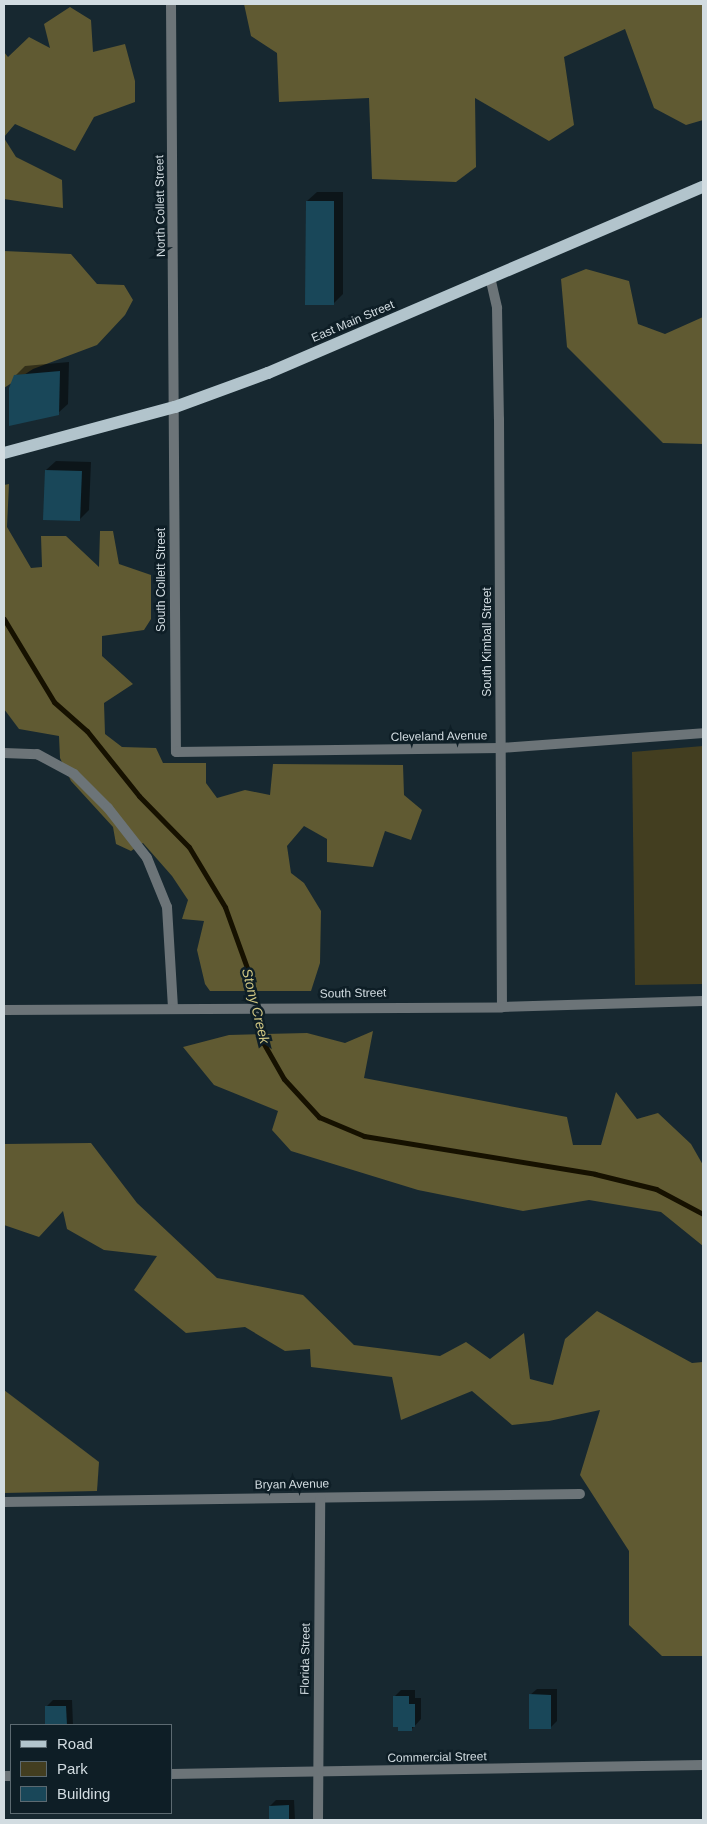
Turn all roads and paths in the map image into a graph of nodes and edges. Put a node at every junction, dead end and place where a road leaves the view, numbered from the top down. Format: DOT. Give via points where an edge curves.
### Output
graph roads {
  1 [pos="171,4"];
  2 [pos="703,187"];
  3 [pos="490,277"];
  4 [pos="175,407"];
  5 [pos="4,453"];
  6 [pos="703,733"];
  7 [pos="501,748"];
  8 [pos="176,752"];
  9 [pos="4,753"];
  10 [pos="703,1001"];
  11 [pos="502,1007"];
  12 [pos="173,1009"];
  13 [pos="4,1010"];
  14 [pos="580,1494"];
  15 [pos="320,1498"];
  16 [pos="4,1502"];
  17 [pos="703,1766"];
  18 [pos="317,1773"];
  19 [pos="172,1774"];
  20 [pos="318,1820"];
  1 -- 4 [label="street, North Collett Street"];
  2 -- 3 [label="main road, East Main Street"];
  3 -- 4 [label="main road, East Main Street" via="322,351"];
  3 -- 7 [label="street, South Kimball Street" via="497,317"];
  4 -- 5 [label="main road, East Main Street"];
  4 -- 8 [label="street, South Collett Street"];
  6 -- 7 [label="street, Cleveland Avenue"];
  7 -- 8 [label="street, Cleveland Avenue"];
  7 -- 11 [label="street, South Kimball Street"];
  9 -- 12 [label="street" via="37,754 74,774 108,808 148,858 167,907"];
  10 -- 11 [label="street, South Street"];
  11 -- 12 [label="street, South Street"];
  12 -- 13 [label="street, South Street"];
  14 -- 15 [label="street, Bryan Avenue"];
  15 -- 16 [label="street, Bryan Avenue"];
  15 -- 18 [label="street, Florida Street"];
  17 -- 18 [label="street, Commercial Street"];
  18 -- 19 [label="street, Commercial Street"];
  18 -- 20 [label="street, Florida Street"];
}
